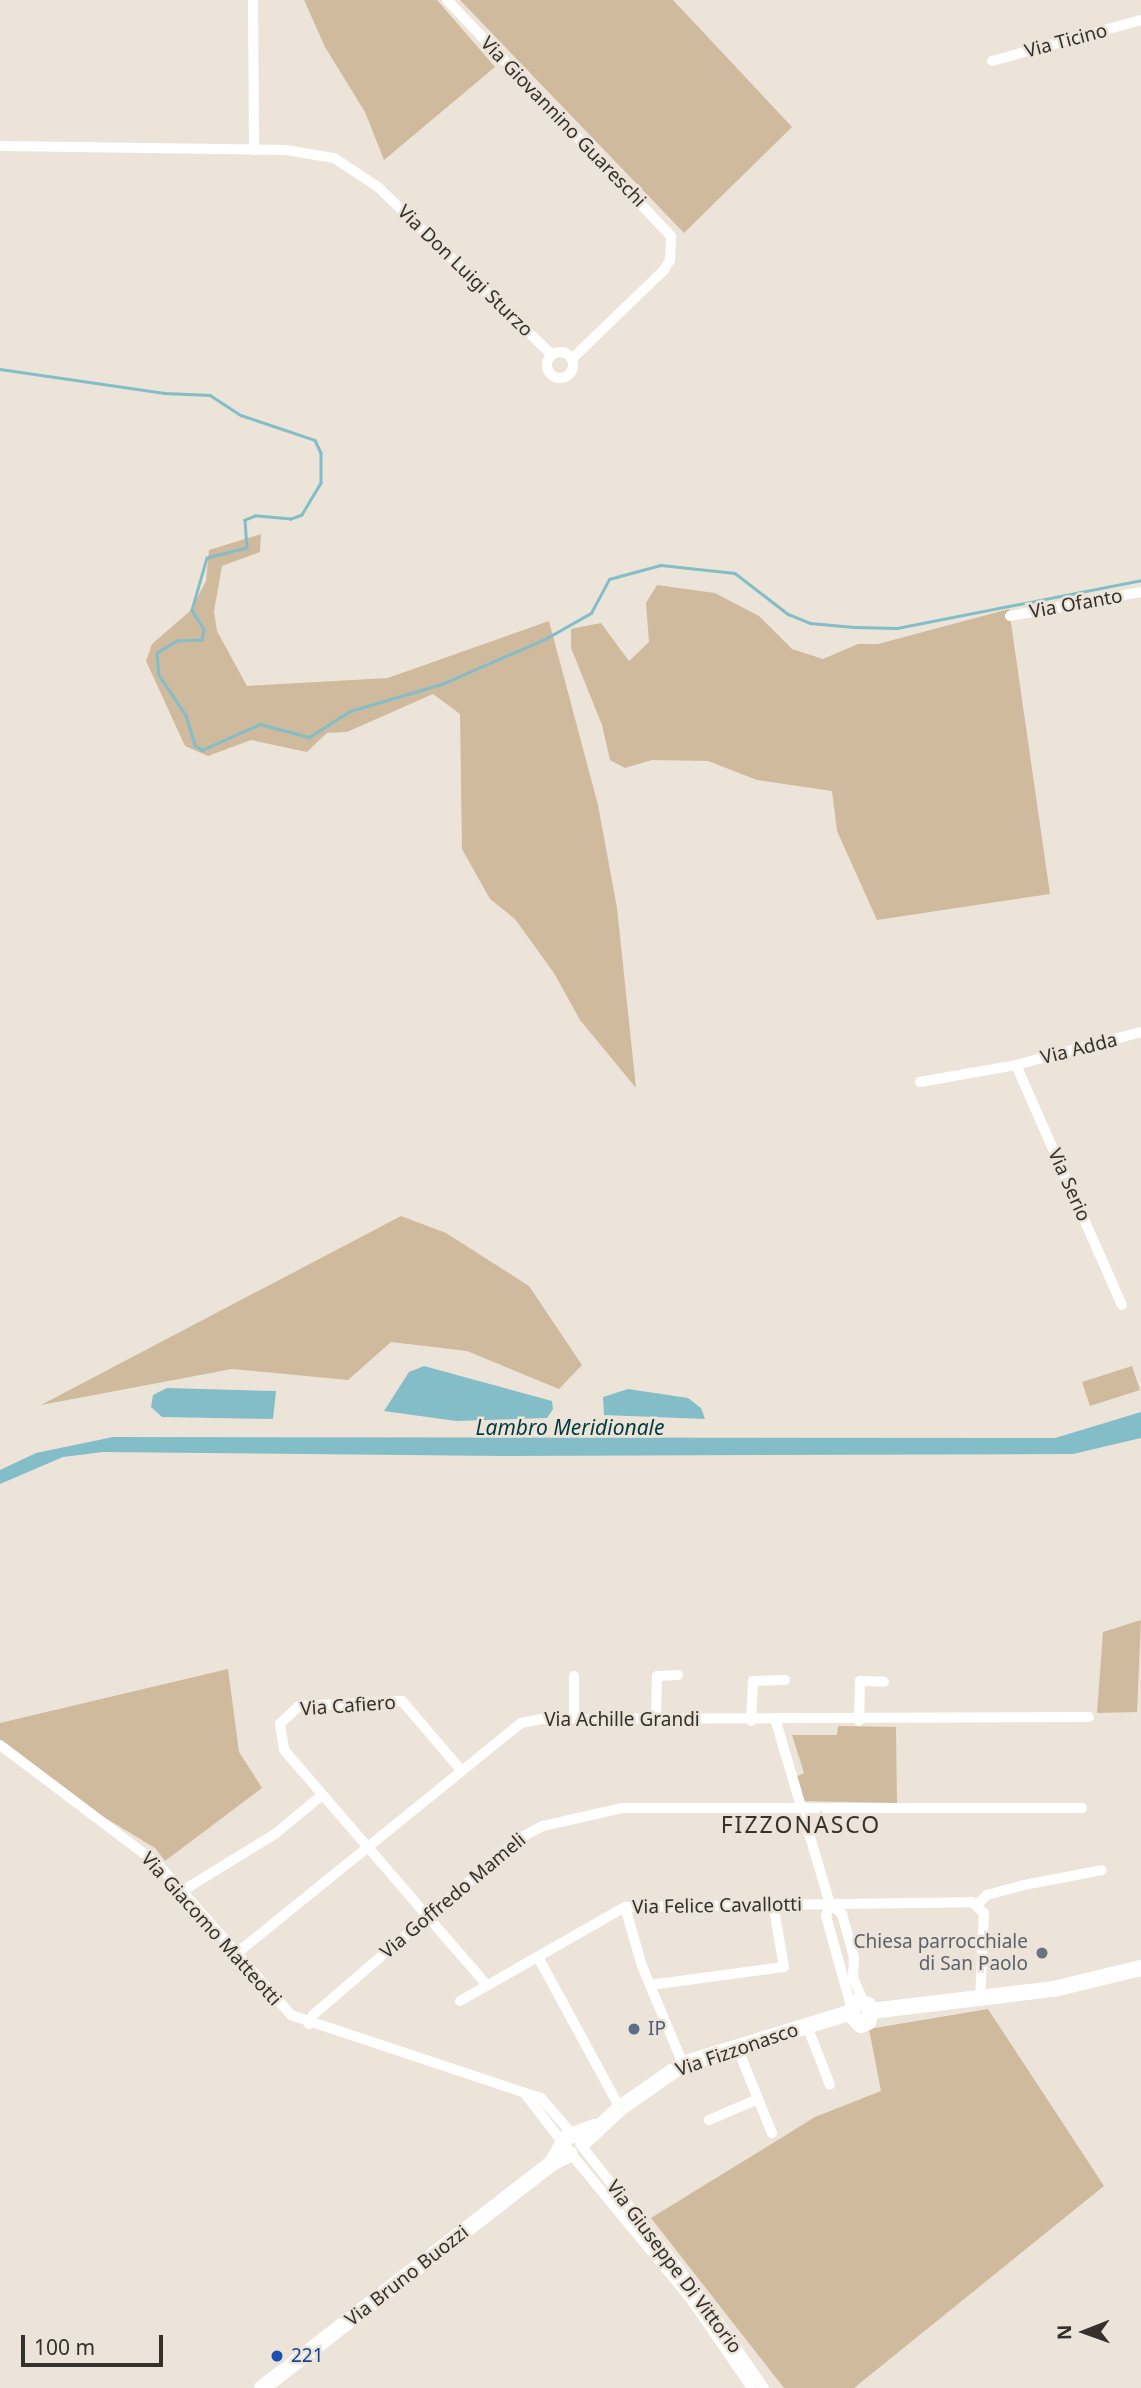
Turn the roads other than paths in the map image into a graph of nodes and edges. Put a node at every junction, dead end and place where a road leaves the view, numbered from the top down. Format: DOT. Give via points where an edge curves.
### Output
graph roads {
  1 [pos="253,0"];
  2 [pos="447,0"];
  3 [pos="1141,20"];
  4 [pos="992,61"];
  5 [pos="0,146"];
  6 [pos="254,150"];
  7 [pos="552,355"];
  8 [pos="572,359"];
  9 [pos="1141,592"];
  10 [pos="1010,616"];
  11 [pos="1141,1032"];
  12 [pos="1016,1065"];
  13 [pos="920,1082"];
  14 [pos="1122,1305"];
  15 [pos="678,1675"];
  16 [pos="574,1676"];
  17 [pos="785,1680"];
  18 [pos="884,1682"];
  19 [pos="1089,1717"];
  20 [pos="574,1719"];
  21 [pos="656,1720"];
  22 [pos="751,1721"];
  23 [pos="859,1721"];
  24 [pos="776,1722"];
  25 [pos="0,1745"];
  26 [pos="461,1770"];
  27 [pos="322,1795"];
  28 [pos="1082,1808"];
  29 [pos="800,1811"];
  30 [pos="367,1846"];
  31 [pos="1102,1870"];
  32 [pos="182,1891"];
  33 [pos="772,1904"];
  34 [pos="830,1904"];
  35 [pos="978,1904"];
  36 [pos="625,1907"];
  37 [pos="428,1916"];
  38 [pos="237,1953"];
  39 [pos="538,1957"];
  40 [pos="1141,1968"];
  41 [pos="488,1984"];
  42 [pos="650,1985"];
  43 [pos="460,2001"];
  44 [pos="980,2001"];
  45 [pos="859,2008"];
  46 [pos="309,2024"];
  47 [pos="807,2026"];
  48 [pos="737,2047"];
  49 [pos="683,2064"];
  50 [pos="830,2085"];
  51 [pos="758,2099"];
  52 [pos="620,2108"];
  53 [pos="709,2120"];
  54 [pos="772,2133"];
  55 [pos="573,2145"];
  56 [pos="643,2231"];
  57 [pos="262,2388"];
  58 [pos="752,2388"];
  59 [pos="764,2388"];
  1 -- 6 [label="street"];
  2 -- 8 [label="street, Via Giovannino Guareschi" via="664,227 673,247 663,271"];
  3 -- 4 [label="street, Via Ticino"];
  5 -- 6 [label="street, Via Don Luigi Sturzo"];
  6 -- 7 [label="street, Via Don Luigi Sturzo" via="309,152 334,159 378,187"];
  7 -- 8 [label="street" via="563,352"];
  7 -- 8 [label="street" via="547,365 556,377 571,372"];
  9 -- 10 [label="street, Via Ofanto"];
  11 -- 12 [label="street, Via Adda"];
  12 -- 13 [label="street, Via Adda"];
  12 -- 14 [label="street, Via Serio"];
  15 -- 21 [label="street" via="657,1676"];
  16 -- 20 [label="street"];
  17 -- 22 [label="street" via="753,1681"];
  18 -- 23 [label="street" via="860,1681"];
  19 -- 23 [label="street, Via Achille Grandi"];
  20 -- 21 [label="street, Via Achille Grandi"];
  20 -- 26 [label="street, Via Achille Grandi" via="521,1723"];
  21 -- 22 [label="street, Via Achille Grandi"];
  22 -- 24 [label="street, Via Achille Grandi"];
  23 -- 24 [label="street, Via Achille Grandi"];
  24 -- 29 [label="street"];
  25 -- 32 [label="street, Via Giacomo Matteotti" via="144,1852"];
  26 -- 27 [label="street, Via Cafiero" via="402,1701 299,1706 280,1724 280,1742"];
  26 -- 30 [label="street, Via Achille Grandi"];
  27 -- 30 [label="street, Via Cafiero"];
  27 -- 32 [label="street" via="275,1834"];
  28 -- 29 [label="street, Via Goffredo Mameli"];
  29 -- 34 [label="street"];
  29 -- 37 [label="street, Via Goffredo Mameli" via="623,1808 543,1826 522,1837"];
  30 -- 37 [label="street, Via Cafiero"];
  30 -- 38 [label="street, Via Achille Grandi"];
  31 -- 35 [label="street" via="987,1895"];
  32 -- 38 [label="street, Via Giacomo Matteotti"];
  33 -- 34 [label="street, Via Felice Cavallotti"];
  33 -- 36 [label="street, Via Felice Cavallotti"];
  33 -- 42 [label="street" via="785,1966"];
  34 -- 35 [label="street, Via Felice Cavallotti"];
  34 -- 45 [label="street" via="842,1914 854,1957"];
  35 -- 44 [label="street" via="984,1913"];
  36 -- 39 [label="street, Via Felice Cavallotti"];
  36 -- 42 [label="street"];
  37 -- 41 [label="street, Via Cafiero"];
  37 -- 46 [label="street, Via Goffredo Mameli" via="313,2015"];
  38 -- 46 [label="street, Via Giacomo Matteotti" via="283,2008"];
  39 -- 41 [label="street, Via Felice Cavallotti"];
  39 -- 52 [label="street"];
  40 -- 44 [label="main road, Via Fizzonasco" via="1086,1983"];
  41 -- 43 [label="street, Via Felice Cavallotti"];
  42 -- 49 [label="street"];
  44 -- 45 [label="main road, Via Fizzonasco"];
  45 -- 47 [label="main road, Via Fizzonasco"];
  46 -- 55 [label="street, Via Giacomo Matteotti" via="549,2104"];
  47 -- 48 [label="main road, Via Fizzonasco"];
  47 -- 50 [label="street"];
  48 -- 49 [label="main road, Via Fizzonasco"];
  48 -- 51 [label="street"];
  49 -- 52 [label="main road, Via Fizzonasco"];
  51 -- 53 [label="street"];
  51 -- 54 [label="street"];
  52 -- 55 [label="main road, Via Fizzonasco"];
  55 -- 56 [label="street, Via Giuseppe Di Vittorio"];
  55 -- 57 [label="main road, Via Bruno Buozzi"];
  56 -- 58 [label="street, Via Giuseppe Di Vittorio"];
  56 -- 59 [label="street, Via Giuseppe Di Vittorio"];
}
